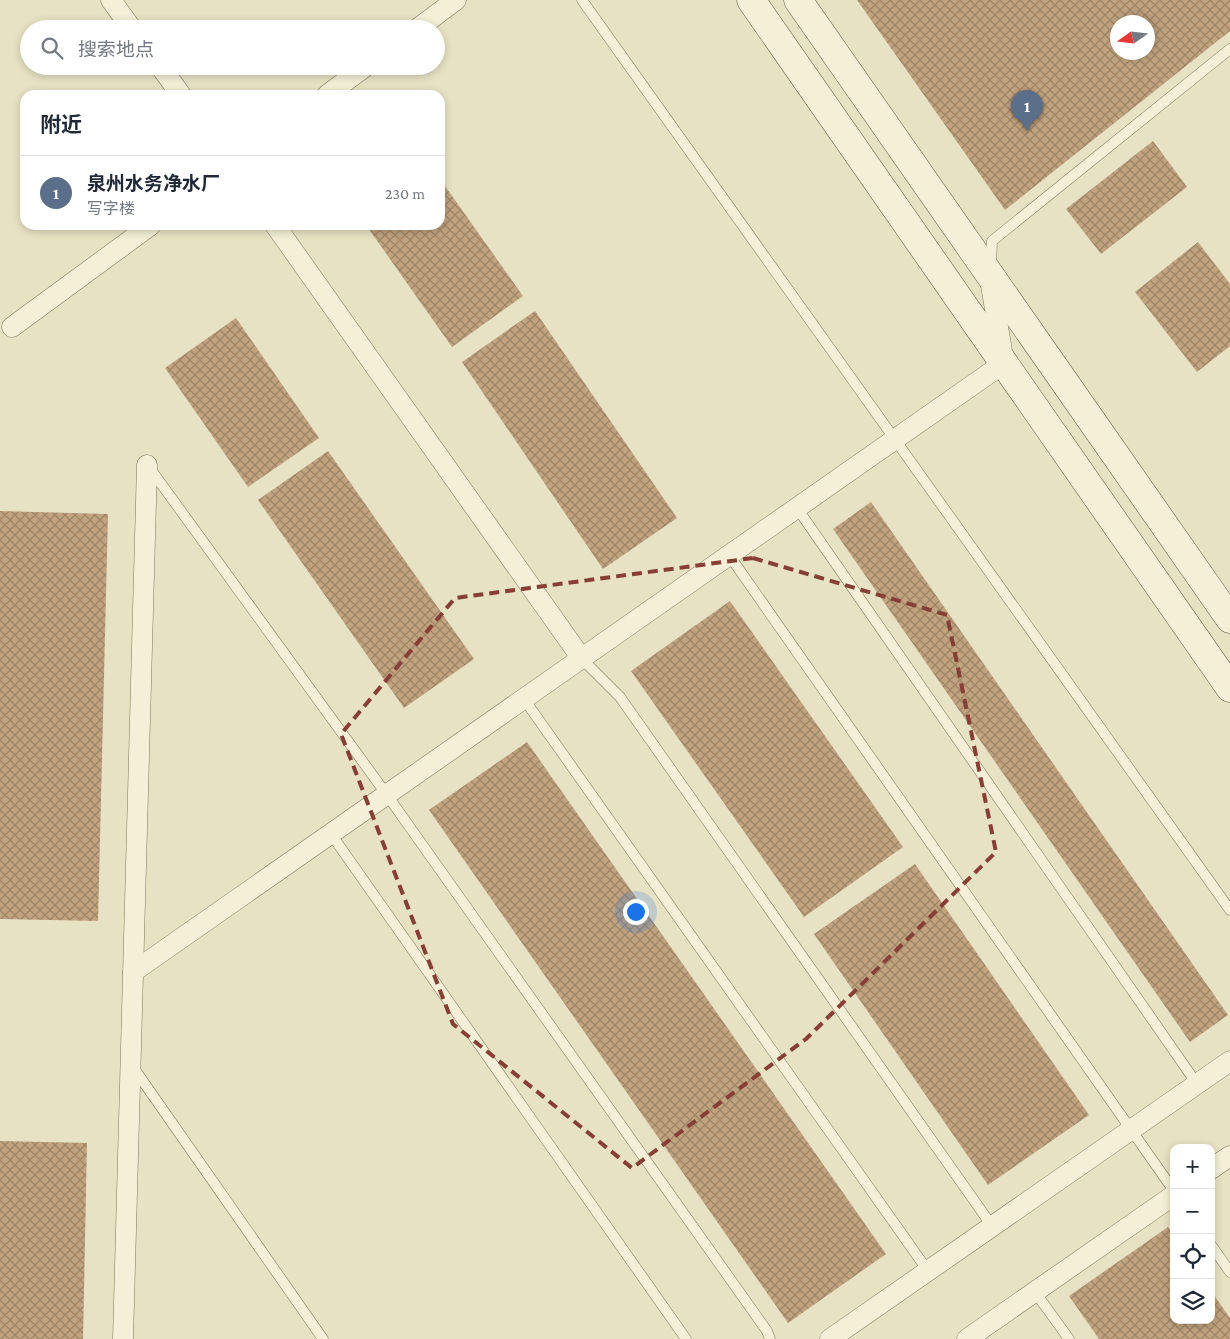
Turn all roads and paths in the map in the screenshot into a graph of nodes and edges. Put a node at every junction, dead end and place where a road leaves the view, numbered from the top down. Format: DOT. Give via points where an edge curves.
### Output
graph roads {
  1 [pos="111,0"];
  2 [pos="456,0"];
  3 [pos="582,0"];
  4 [pos="751,0"];
  5 [pos="798,0"];
  6 [pos="125,20"];
  7 [pos="429,20"];
  8 [pos="1230,48"];
  9 [pos="167,75"];
  10 [pos="354,75"];
  11 [pos="177,90"];
  12 [pos="334,90"];
  13 [pos="144,230"];
  14 [pos="279,230"];
  15 [pos="990,276"];
  16 [pos="12,327"];
  17 [pos="1004,363"];
  18 [pos="895,440"];
  19 [pos="147,465"];
  20 [pos="797,508"];
  21 [pos="730,555"];
  22 [pos="1230,620"];
  23 [pos="582,659"];
  24 [pos="1230,688"];
  25 [pos="524,699"];
  26 [pos="387,795"];
  27 [pos="331,834"];
  28 [pos="1230,910"];
  29 [pos="133,972"];
  30 [pos="1230,1061"];
  31 [pos="131,1064"];
  32 [pos="1197,1084"];
  33 [pos="1131,1130"];
  34 [pos="1230,1156"];
  35 [pos="1215,1166"];
  36 [pos="1173,1189"];
  37 [pos="1170,1198"];
  38 [pos="992,1226"];
  39 [pos="1215,1251"];
  40 [pos="928,1271"];
  41 [pos="1230,1272"];
  42 [pos="1035,1292"];
  43 [pos="123,1339"];
  44 [pos="323,1339"];
  45 [pos="686,1339"];
  46 [pos="770,1339"];
  47 [pos="830,1339"];
  48 [pos="967,1339"];
  49 [pos="1069,1339"];
  1 -- 6 [label="street"];
  2 -- 7 [label="street"];
  3 -- 18 [label="lane"];
  4 -- 17 [label="main road"];
  5 -- 15 [label="main road"];
  8 -- 15 [label="lane" via="992,241"];
  9 -- 11 [label="street"];
  10 -- 12 [label="street"];
  13 -- 16 [label="street"];
  14 -- 23 [label="street"];
  15 -- 17 [label="street"];
  15 -- 22 [label="main road"];
  17 -- 18 [label="street"];
  17 -- 24 [label="main road"];
  18 -- 20 [label="street"];
  18 -- 28 [label="lane"];
  19 -- 26 [label="lane"];
  19 -- 29 [label="street"];
  20 -- 21 [label="street"];
  20 -- 32 [label="lane"];
  21 -- 23 [label="street"];
  21 -- 33 [label="lane"];
  23 -- 25 [label="street"];
  23 -- 38 [label="lane" via="620,697"];
  25 -- 26 [label="street"];
  25 -- 40 [label="lane"];
  26 -- 27 [label="street"];
  26 -- 46 [label="lane"];
  27 -- 29 [label="street"];
  27 -- 45 [label="lane"];
  29 -- 31 [label="street"];
  30 -- 32 [label="street"];
  31 -- 43 [label="street"];
  31 -- 44 [label="lane"];
  32 -- 33 [label="street"];
  33 -- 36 [label="lane"];
  33 -- 38 [label="street"];
  34 -- 35 [label="street"];
  37 -- 42 [label="street"];
  38 -- 40 [label="street"];
  39 -- 41 [label="lane"];
  40 -- 47 [label="street"];
  42 -- 48 [label="street"];
  42 -- 49 [label="lane"];
}
